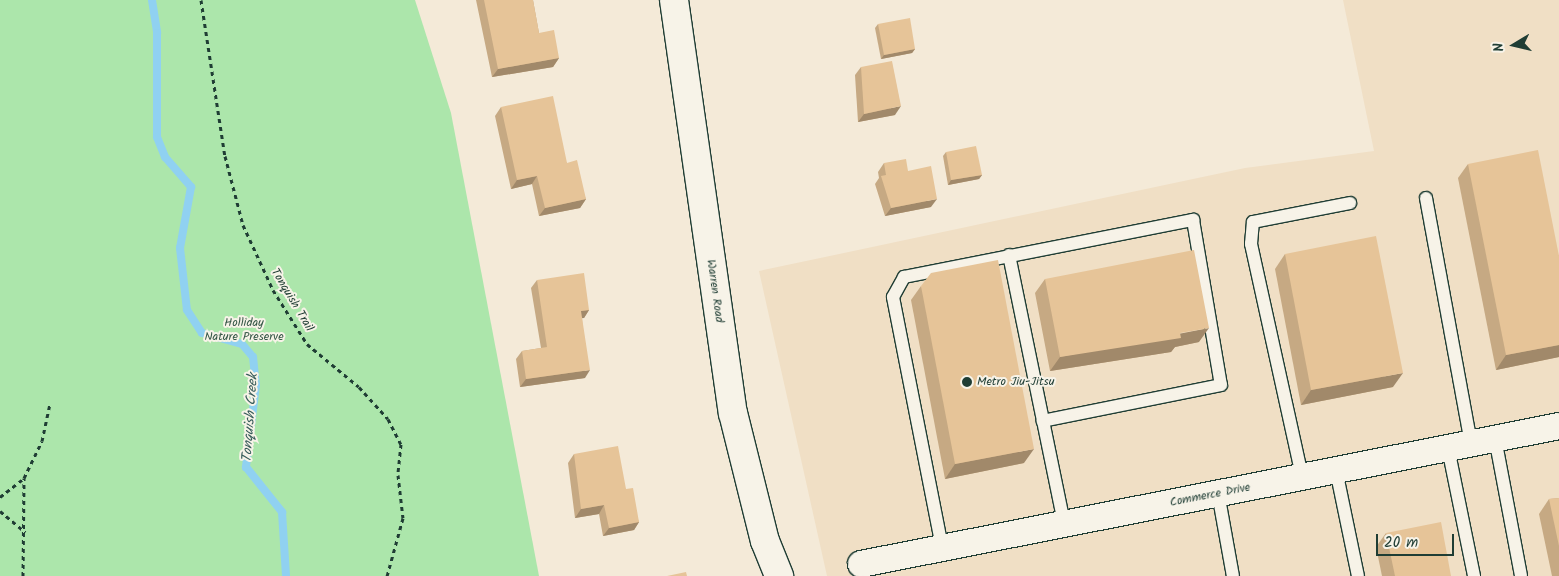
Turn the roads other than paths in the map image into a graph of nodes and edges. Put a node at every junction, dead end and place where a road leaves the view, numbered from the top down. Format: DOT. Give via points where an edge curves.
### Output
graph roads {
  1 [pos="674,0"];
  2 [pos="1426,198"];
  3 [pos="1350,203"];
  4 [pos="1009,256"];
  5 [pos="1043,420"];
  6 [pos="1559,426"];
  7 [pos="1471,443"];
  8 [pos="1336,470"];
  9 [pos="1302,476"];
  10 [pos="1218,493"];
  11 [pos="1064,523"];
  12 [pos="942,548"];
  13 [pos="861,564"];
  14 [pos="779,576"];
  15 [pos="1233,576"];
  16 [pos="1358,576"];
  17 [pos="1474,576"];
  18 [pos="1521,576"];
  1 -- 14 [label="main road, Warren Road" via="733,413 765,541"];
  2 -- 7 [label="lane"];
  3 -- 9 [label="lane" via="1253,222 1251,244"];
  4 -- 5 [label="lane"];
  4 -- 5 [label="lane" via="1193,220 1221,385"];
  4 -- 12 [label="lane" via="904,277 894,298"];
  5 -- 11 [label="lane"];
  6 -- 7 [label="street, Commerce Drive"];
  7 -- 8 [label="street, Commerce Drive"];
  7 -- 17 [label="lane"];
  7 -- 18 [label="lane"];
  8 -- 9 [label="street, Commerce Drive"];
  8 -- 16 [label="lane"];
  9 -- 10 [label="street, Commerce Drive"];
  10 -- 11 [label="street, Commerce Drive"];
  10 -- 15 [label="lane"];
  11 -- 12 [label="street, Commerce Drive"];
  12 -- 13 [label="street, Commerce Drive"];
}
